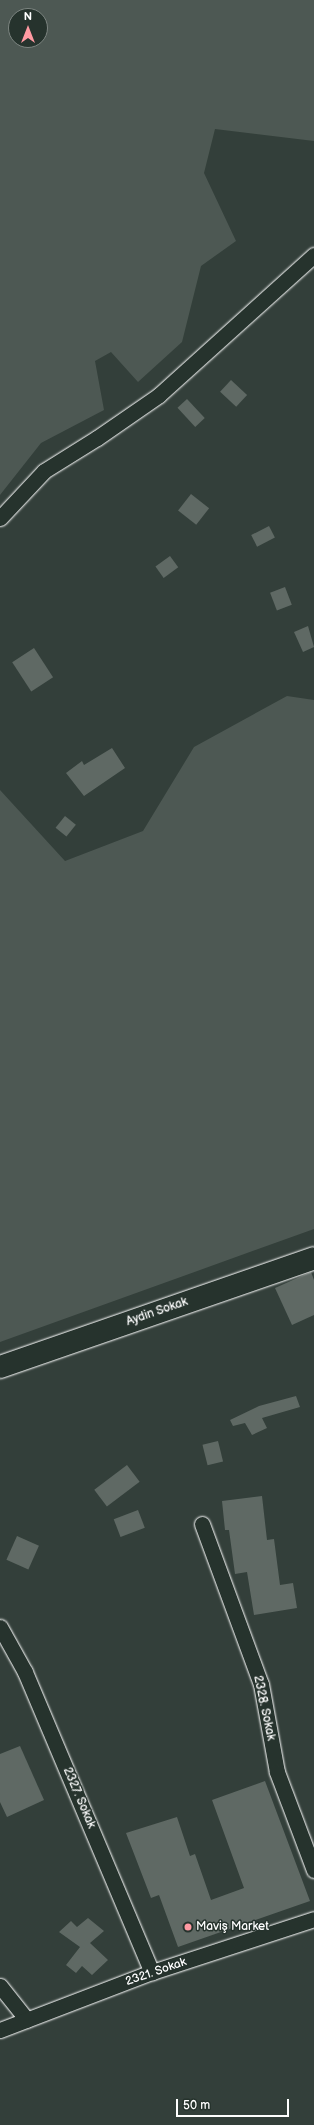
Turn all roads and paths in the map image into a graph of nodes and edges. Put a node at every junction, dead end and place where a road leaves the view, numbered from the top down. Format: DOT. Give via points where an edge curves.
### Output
graph roads {
  1 [pos="314,255"];
  2 [pos="0,518"];
  3 [pos="314,1258"];
  4 [pos="0,1367"];
  5 [pos="202,1524"];
  6 [pos="0,1626"];
  7 [pos="314,1870"];
  8 [pos="314,1919"];
  9 [pos="152,1972"];
  10 [pos="0,1986"];
  11 [pos="27,2020"];
  12 [pos="0,2030"];
  1 -- 2 [label="street" via="159,395 97,438 44,470"];
  3 -- 4 [label="street, Aydin Sokak"];
  5 -- 7 [label="street, 2328. Sokak" via="261,1684 277,1772"];
  6 -- 9 [label="street, 2327. Sokak" via="25,1672"];
  8 -- 9 [label="street, 2321. Sokak"];
  9 -- 11 [label="street, 2321. Sokak"];
  10 -- 11 [label="street"];
  11 -- 12 [label="street, 2321. Sokak"];
}
